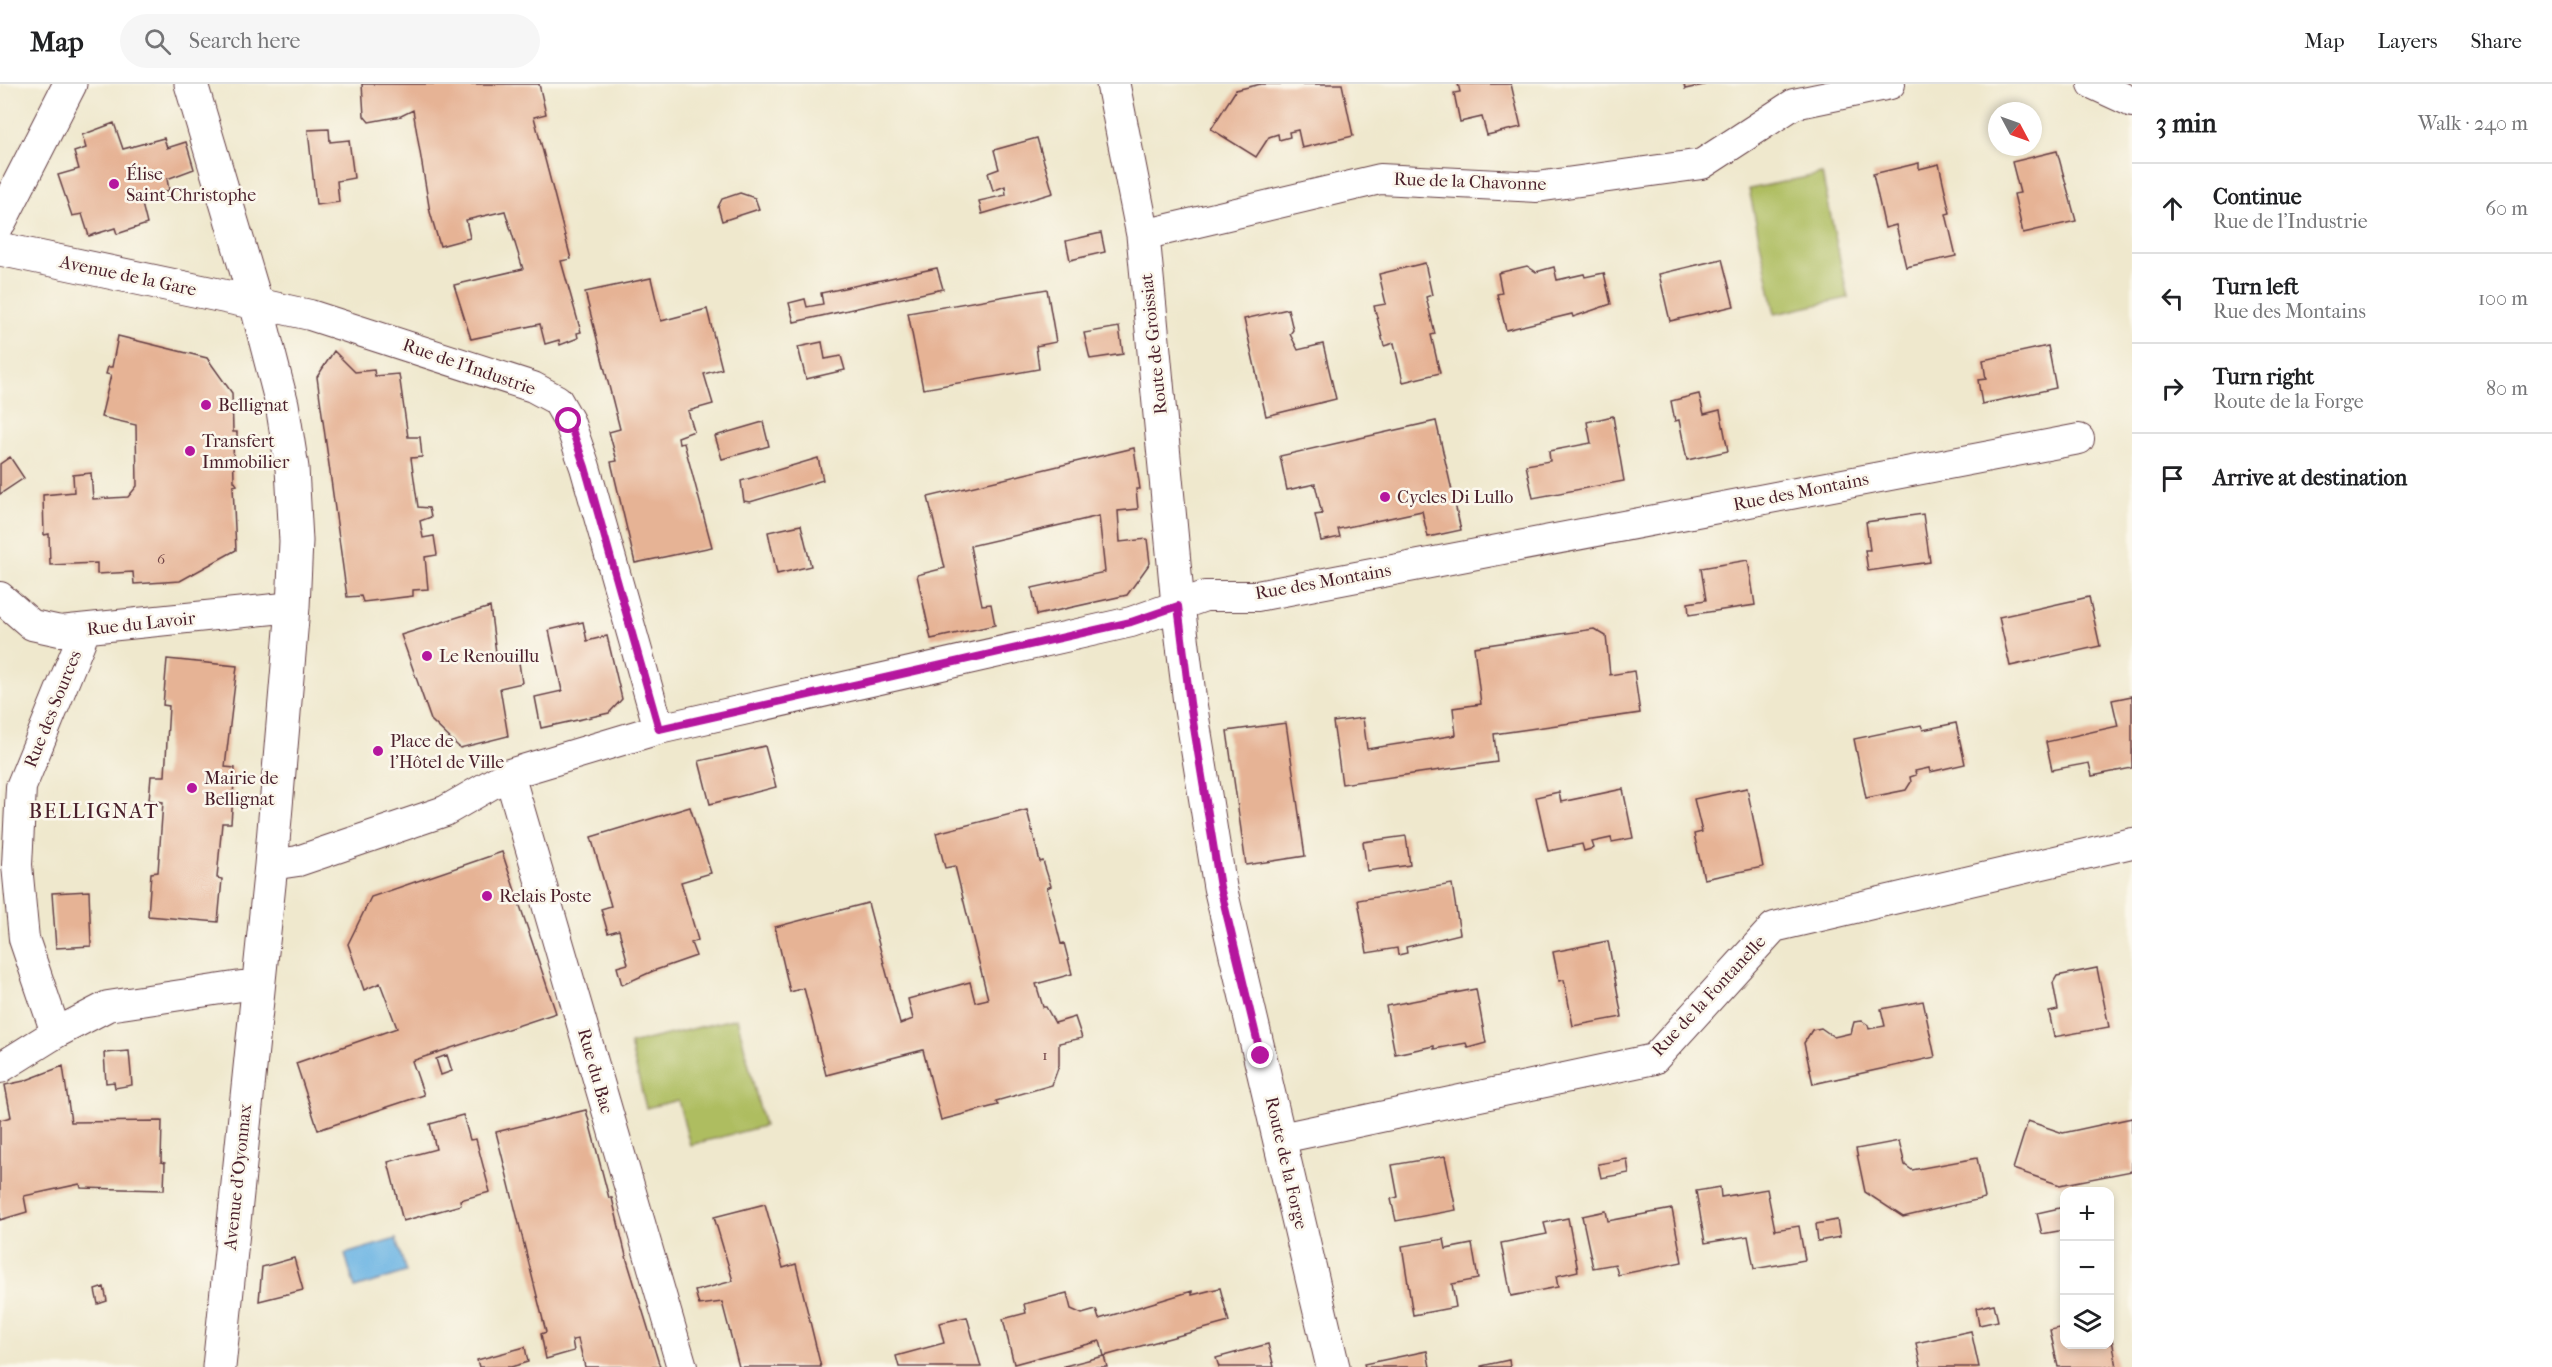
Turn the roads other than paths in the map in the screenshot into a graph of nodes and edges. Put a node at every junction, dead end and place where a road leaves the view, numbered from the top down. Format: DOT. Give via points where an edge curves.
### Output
graph roads {
  1 [pos="70,84"];
  2 [pos="191,84"];
  3 [pos="1113,84"];
  4 [pos="1890,84"];
  5 [pos="2093,84"];
  6 [pos="2132,102"];
  7 [pos="0,221"];
  8 [pos="1143,235"];
  9 [pos="0,249"];
  10 [pos="256,303"];
  11 [pos="2079,439"];
  12 [pos="0,597"];
  13 [pos="1178,606"];
  14 [pos="293,607"];
  15 [pos="85,630"];
  16 [pos="659,729"];
  17 [pos="508,774"];
  18 [pos="2132,843"];
  19 [pos="272,865"];
  20 [pos="259,988"];
  21 [pos="56,1033"];
  22 [pos="0,1068"];
  23 [pos="1281,1138"];
  24 [pos="219,1367"];
  25 [pos="682,1367"];
  26 [pos="1333,1367"];
  1 -- 7 [label="main road"];
  2 -- 10 [label="main road"];
  3 -- 8 [label="main road, Route de Groissiat"];
  4 -- 8 [label="street, Rue de la Chavonne" via="1794,104 1702,164 1537,187 1380,179"];
  5 -- 6 [label="street"];
  8 -- 13 [label="main road, Route de Groissiat"];
  9 -- 10 [label="main road, Avenue de la Gare"];
  10 -- 14 [label="main road" via="282,404 292,468 296,541"];
  10 -- 16 [label="street, Rue de l'Industrie" via="366,333 533,387 557,400 585,467"];
  11 -- 13 [label="street, Rue des Montains" via="1257,596 1205,596"];
  12 -- 15 [label="street, Rue du Lavoir" via="32,625 60,631"];
  13 -- 16 [label="street, Rue des Montains" via="1131,622"];
  13 -- 23 [label="main road, Route de la Forge" via="1220,887"];
  14 -- 15 [label="street, Rue du Lavoir"];
  14 -- 19 [label="main road"];
  15 -- 21 [label="street, Rue des Sources" via="21,788 17,865 24,939"];
  16 -- 17 [label="street, Rue des Montains"];
  17 -- 19 [label="street, Rue des Montains" via="445,811 298,861"];
  17 -- 25 [label="street, Rue du Bac"];
  18 -- 23 [label="street, Rue de la Fontanelle" via="1774,927 1654,1059"];
  19 -- 20 [label="main road"];
  20 -- 21 [label="street" via="241,986 108,1006"];
  20 -- 24 [label="main road, Avenue d'Oyonnax"];
  21 -- 22 [label="street"];
  23 -- 26 [label="main road, Route de la Forge"];
}
